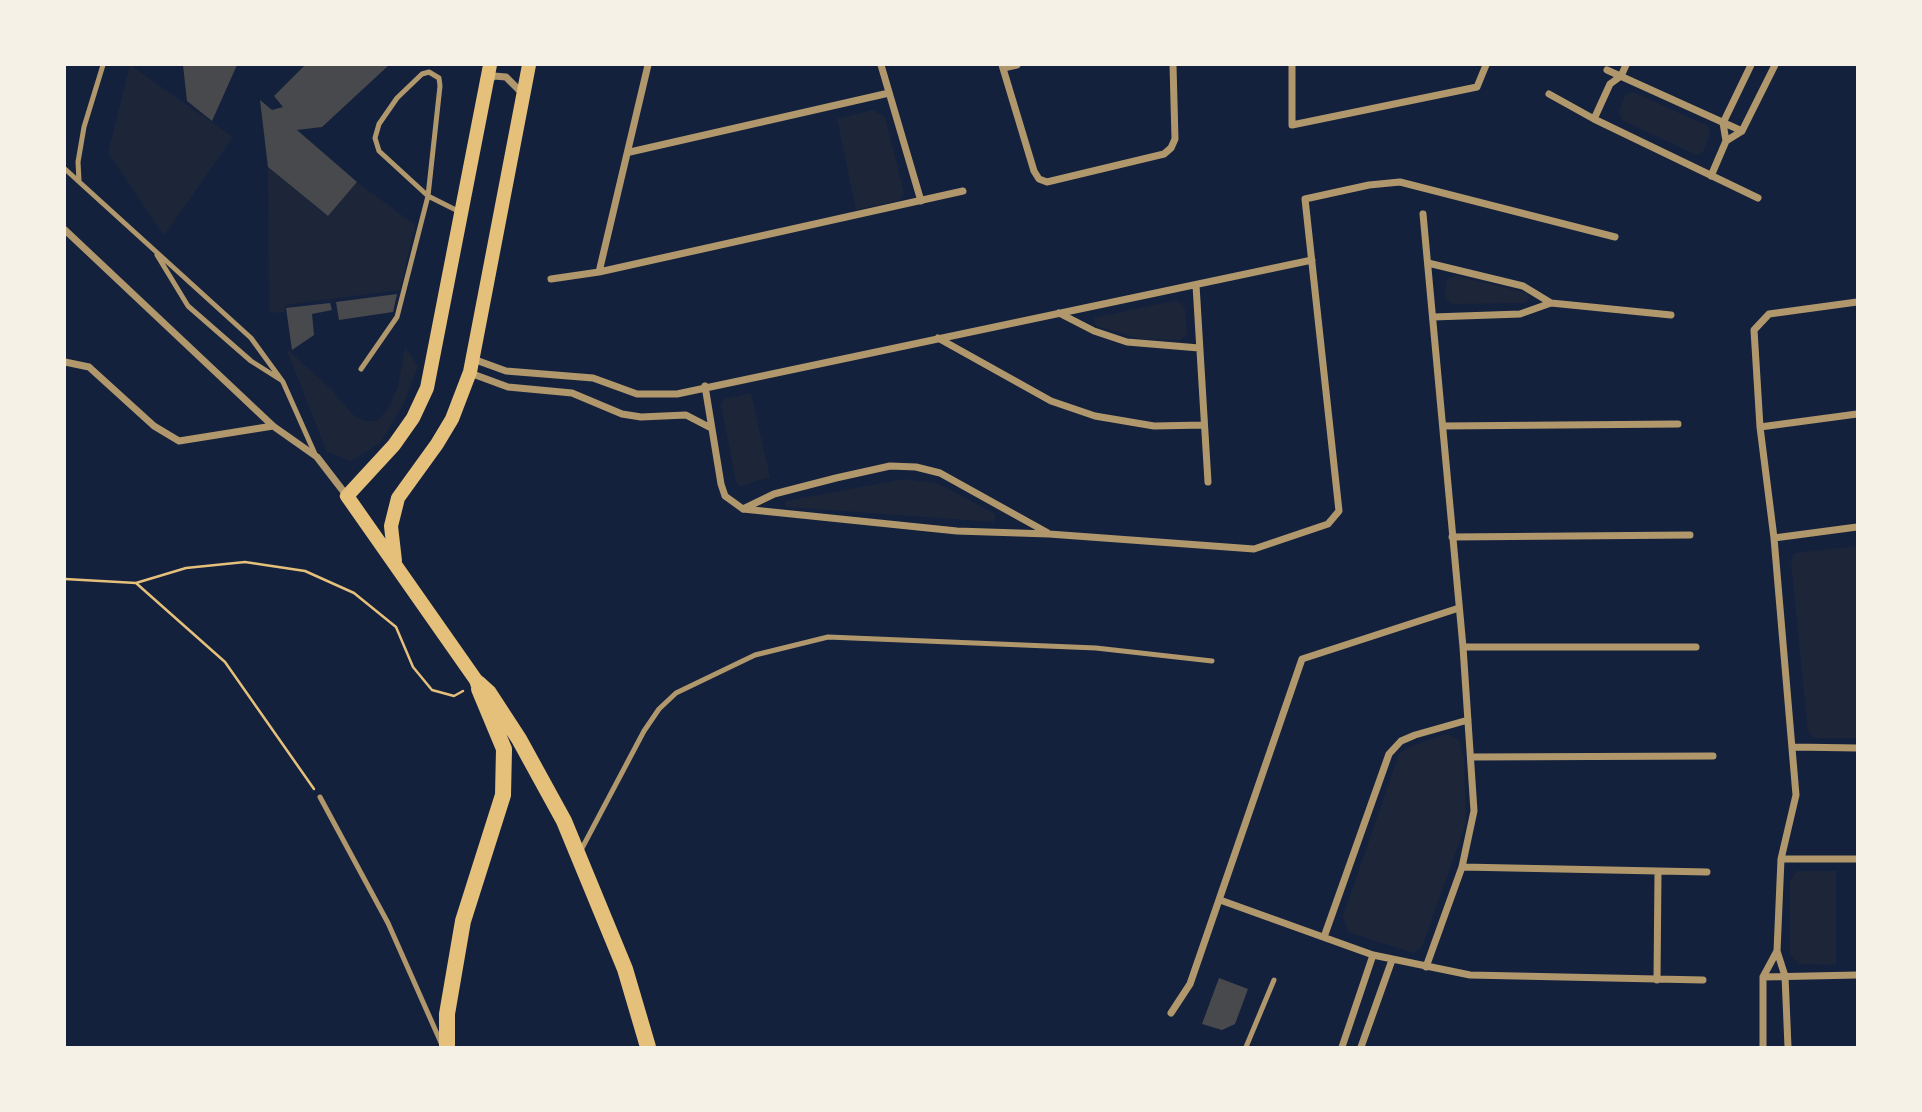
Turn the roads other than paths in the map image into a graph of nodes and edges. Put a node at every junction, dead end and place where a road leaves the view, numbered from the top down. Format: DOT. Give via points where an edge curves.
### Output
graph roads {
  1 [pos="103,65"];
  2 [pos="490,65"];
  3 [pos="529,65"];
  4 [pos="648,65"];
  5 [pos="881,65"];
  6 [pos="1017,65"];
  7 [pos="1173,65"];
  8 [pos="1292,65"];
  9 [pos="1486,65"];
  10 [pos="1626,65"];
  11 [pos="1751,65"];
  12 [pos="1774,65"];
  13 [pos="1002,66"];
  14 [pos="1608,67"];
  15 [pos="1620,76"];
  16 [pos="486,83"];
  17 [pos="1610,84"];
  18 [pos="522,93"];
  19 [pos="889,93"];
  20 [pos="1549,94"];
  21 [pos="1594,119"];
  22 [pos="1724,123"];
  23 [pos="1742,131"];
  24 [pos="1726,141"];
  25 [pos="629,152"];
  26 [pos="65,169"];
  27 [pos="1710,176"];
  28 [pos="79,181"];
  29 [pos="963,191"];
  30 [pos="428,196"];
  31 [pos="1758,198"];
  32 [pos="922,201"];
  33 [pos="462,213"];
  34 [pos="1423,214"];
  35 [pos="65,230"];
  36 [pos="1615,237"];
  37 [pos="154,249"];
  38 [pos="1312,260"];
  39 [pos="1429,263"];
  40 [pos="599,272"];
  41 [pos="551,279"];
  42 [pos="1196,285"];
  43 [pos="1857,302"];
  44 [pos="1552,303"];
  45 [pos="1058,313"];
  46 [pos="1671,315"];
  47 [pos="1433,317"];
  48 [pos="938,338"];
  49 [pos="1199,348"];
  50 [pos="65,362"];
  51 [pos="472,365"];
  52 [pos="361,369"];
  53 [pos="283,382"];
  54 [pos="705,386"];
  55 [pos="1857,414"];
  56 [pos="1678,424"];
  57 [pos="1204,425"];
  58 [pos="273,426"];
  59 [pos="1443,426"];
  60 [pos="1760,427"];
  61 [pos="710,428"];
  62 [pos="317,457"];
  63 [pos="1208,482"];
  64 [pos="346,496"];
  65 [pos="743,509"];
  66 [pos="1857,527"];
  67 [pos="1049,534"];
  68 [pos="1690,535"];
  69 [pos="1452,537"];
  70 [pos="1774,538"];
  71 [pos="396,562"];
  72 [pos="1459,608"];
  73 [pos="1463,647"];
  74 [pos="1696,648"];
  75 [pos="1212,661"];
  76 [pos="478,683"];
  77 [pos="1468,720"];
  78 [pos="1793,747"];
  79 [pos="1857,748"];
  80 [pos="1713,756"];
  81 [pos="1472,757"];
  82 [pos="320,797"];
  83 [pos="579,855"];
  84 [pos="1781,859"];
  85 [pos="1857,859"];
  86 [pos="1462,867"];
  87 [pos="1658,872"];
  88 [pos="1707,872"];
  89 [pos="1220,900"];
  90 [pos="1324,937"];
  91 [pos="1777,951"];
  92 [pos="1373,955"];
  93 [pos="1392,960"];
  94 [pos="1426,967"];
  95 [pos="1857,975"];
  96 [pos="1785,976"];
  97 [pos="1763,977"];
  98 [pos="1275,980"];
  99 [pos="1657,980"];
  100 [pos="1703,980"];
  101 [pos="1353,1012"];
  102 [pos="1171,1013"];
  103 [pos="1370,1016"];
  104 [pos="445,1047"];
  105 [pos="648,1047"];
  106 [pos="1246,1047"];
  107 [pos="1342,1047"];
  108 [pos="1361,1047"];
  109 [pos="1763,1047"];
  110 [pos="1788,1047"];
  1 -- 28 [label="lane" via="84,127"];
  2 -- 16 [label="main road"];
  3 -- 18 [label="main road"];
  4 -- 25 [label="street"];
  5 -- 19 [label="street"];
  6 -- 13 [label="street"];
  7 -- 13 [label="street" via="1175,139 1171,148 1164,154 1047,182 1039,179"];
  8 -- 9 [label="street" via="1292,125 1477,87"];
  10 -- 15 [label="street"];
  11 -- 22 [label="street"];
  12 -- 23 [label="street"];
  14 -- 15 [label="street"];
  14 -- 17 [label="street"];
  15 -- 17 [label="street"];
  15 -- 22 [label="street"];
  16 -- 18 [label="street" via="494,76 506,76"];
  16 -- 33 [label="main road"];
  17 -- 21 [label="street"];
  18 -- 51 [label="main road"];
  19 -- 25 [label="street"];
  19 -- 32 [label="street"];
  20 -- 21 [label="street"];
  21 -- 27 [label="street"];
  22 -- 23 [label="street"];
  22 -- 24 [label="street"];
  23 -- 24 [label="street"];
  24 -- 27 [label="street"];
  25 -- 40 [label="street"];
  26 -- 28 [label="lane"];
  27 -- 31 [label="street"];
  28 -- 37 [label="lane"];
  29 -- 32 [label="street"];
  30 -- 30 [label="lane" via="379,151 375,138 397,98 429,72 439,78 440,86"];
  30 -- 33 [label="lane"];
  30 -- 52 [label="lane" via="397,317"];
  32 -- 40 [label="street"];
  33 -- 64 [label="main road" via="427,388 394,445"];
  34 -- 39 [label="street"];
  35 -- 58 [label="street"];
  36 -- 38 [label="street" via="1385,182 1305,199"];
  37 -- 53 [label="lane" via="251,338"];
  37 -- 53 [label="lane" via="188,306 251,361"];
  38 -- 42 [label="street"];
  38 -- 67 [label="street" via="1339,511 1335,519 1254,549"];
  39 -- 44 [label="street" via="1523,286"];
  39 -- 47 [label="street"];
  40 -- 41 [label="street"];
  42 -- 45 [label="street"];
  42 -- 49 [label="street"];
  43 -- 60 [label="street" via="1769,314 1759,322 1754,330"];
  44 -- 46 [label="street"];
  44 -- 47 [label="street" via="1520,314"];
  45 -- 48 [label="street"];
  45 -- 49 [label="street" via="1127,342"];
  47 -- 59 [label="street"];
  48 -- 54 [label="street"];
  48 -- 57 [label="street" via="1051,401 1095,416 1154,426"];
  49 -- 57 [label="street"];
  50 -- 58 [label="street" via="89,367 154,426 179,441"];
  51 -- 54 [label="street" via="593,378 637,394 677,394"];
  51 -- 61 [label="street" via="508,387 572,393 622,414 686,415"];
  51 -- 71 [label="main road" via="437,444 398,498 391,526"];
  53 -- 62 [label="lane"];
  54 -- 61 [label="street"];
  55 -- 60 [label="street"];
  56 -- 59 [label="street"];
  57 -- 63 [label="street"];
  58 -- 62 [label="street"];
  59 -- 69 [label="street"];
  60 -- 70 [label="street"];
  61 -- 65 [label="street" via="725,496"];
  62 -- 64 [label="street"];
  64 -- 71 [label="main road"];
  65 -- 67 [label="street" via="957,531"];
  65 -- 67 [label="street" via="774,494 836,478 890,466 916,467 962,484"];
  66 -- 70 [label="street"];
  68 -- 69 [label="street"];
  69 -- 72 [label="street"];
  70 -- 78 [label="street"];
  71 -- 76 [label="main road"];
  72 -- 73 [label="street"];
  72 -- 89 [label="street" via="1302,659"];
  73 -- 74 [label="street"];
  73 -- 77 [label="street"];
  75 -- 83 [label="lane" via="1096,648 828,637 755,655 676,693 659,709"];
  76 -- 83 [label="main road" via="519,739"];
  76 -- 104 [label="main road" via="504,749 503,794 463,921"];
  77 -- 81 [label="street"];
  77 -- 90 [label="street" via="1401,741 1389,754"];
  78 -- 79 [label="street"];
  78 -- 84 [label="street" via="1795,808"];
  80 -- 81 [label="street"];
  81 -- 86 [label="street" via="1473,822"];
  82 -- 104 [label="lane" via="388,923"];
  83 -- 105 [label="main road" via="625,969"];
  84 -- 85 [label="street"];
  84 -- 91 [label="street"];
  86 -- 87 [label="street"];
  86 -- 94 [label="street"];
  87 -- 88 [label="street"];
  87 -- 99 [label="street"];
  89 -- 90 [label="street"];
  89 -- 102 [label="street" via="1190,984"];
  90 -- 92 [label="street"];
  91 -- 96 [label="street"];
  91 -- 97 [label="street"];
  92 -- 93 [label="street"];
  92 -- 101 [label="street"];
  93 -- 94 [label="street"];
  93 -- 103 [label="street"];
  94 -- 99 [label="street" via="1489,977"];
  95 -- 96 [label="street"];
  96 -- 97 [label="street"];
  96 -- 110 [label="street"];
  97 -- 109 [label="street"];
  98 -- 106 [label="lane"];
  99 -- 100 [label="street"];
  101 -- 103 [label="street"];
  101 -- 107 [label="street"];
  103 -- 108 [label="street"];
}
